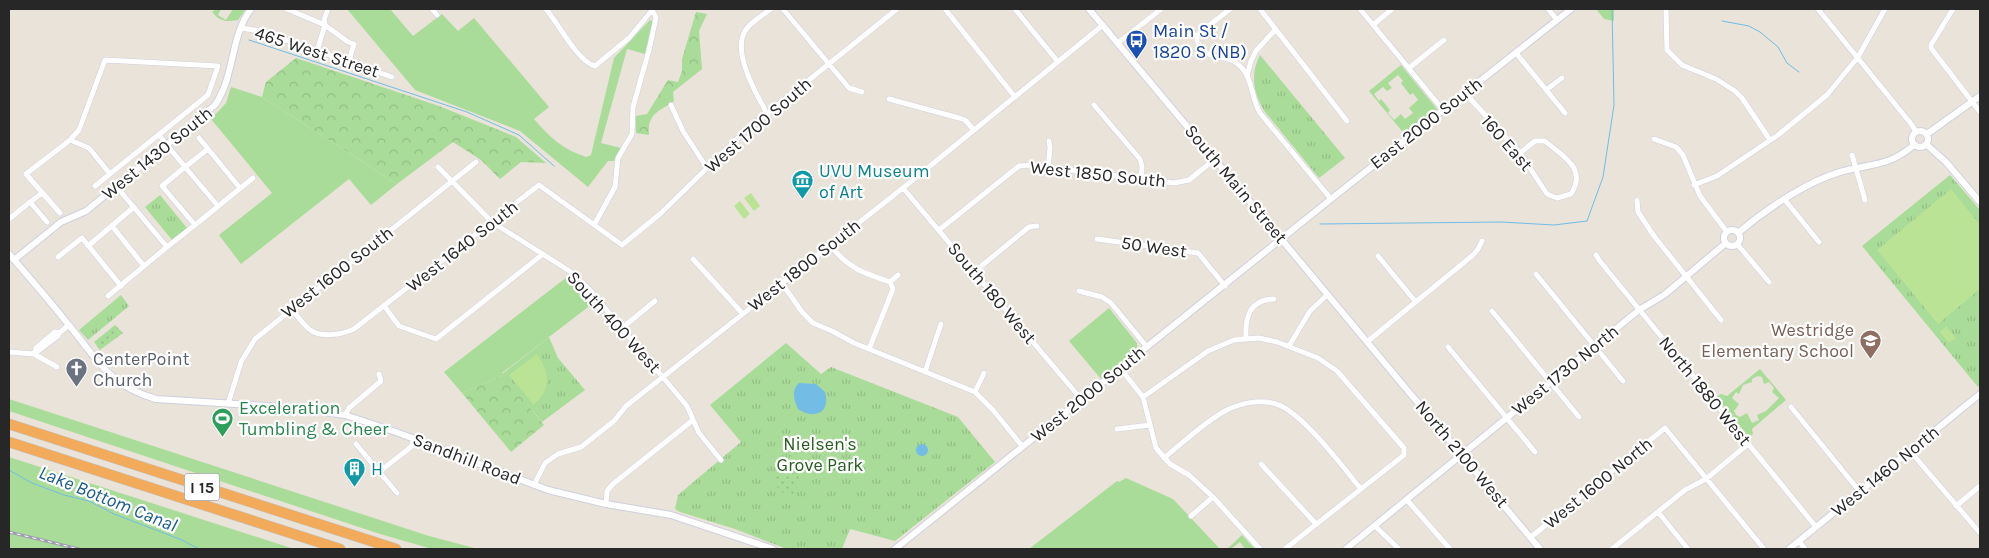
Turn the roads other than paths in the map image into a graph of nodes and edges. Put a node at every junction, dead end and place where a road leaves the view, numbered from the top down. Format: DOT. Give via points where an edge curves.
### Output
graph roads {
  1 [pos="251,9"];
  2 [pos="287,9"];
  3 [pos="328,9"];
  4 [pos="432,9"];
  5 [pos="546,9"];
  6 [pos="653,9"];
  7 [pos="771,9"];
  8 [pos="783,9"];
  9 [pos="897,9"];
  10 [pos="945,9"];
  11 [pos="1015,9"];
  12 [pos="1089,9"];
  13 [pos="1161,9"];
  14 [pos="1230,9"];
  15 [pos="1260,9"];
  16 [pos="1360,9"];
  17 [pos="1392,9"];
  18 [pos="1548,9"];
  19 [pos="1571,9"];
  20 [pos="1666,9"];
  21 [pos="1818,9"];
  22 [pos="1885,9"];
  23 [pos="1953,9"];
  24 [pos="437,15"];
  25 [pos="1557,20"];
  26 [pos="325,25"];
  27 [pos="1103,25"];
  28 [pos="1373,25"];
  29 [pos="241,28"];
  30 [pos="1275,30"];
  31 [pos="1444,40"];
  32 [pos="1118,44"];
  33 [pos="317,51"];
  34 [pos="1516,53"];
  35 [pos="1858,57"];
  36 [pos="349,61"];
  37 [pos="1058,62"];
  38 [pos="830,63"];
  39 [pos="1409,68"];
  40 [pos="392,76"];
  41 [pos="1248,76"];
  42 [pos="1562,78"];
  43 [pos="1546,90"];
  44 [pos="862,92"];
  45 [pos="1465,93"];
  46 [pos="1015,96"];
  47 [pos="1980,96"];
  48 [pos="888,99"];
  49 [pos="1972,102"];
  50 [pos="1094,105"];
  51 [pos="671,106"];
  52 [pos="1443,110"];
  53 [pos="1980,112"];
  54 [pos="1565,113"];
  55 [pos="768,115"];
  56 [pos="1347,120"];
  57 [pos="974,130"];
  58 [pos="1916,132"];
  59 [pos="1927,134"];
  60 [pos="159,135"];
  61 [pos="199,138"];
  62 [pos="1654,139"];
  63 [pos="70,140"];
  64 [pos="1770,140"];
  65 [pos="1049,141"];
  66 [pos="168,145"];
  67 [pos="1914,145"];
  68 [pos="1927,145"];
  69 [pos="208,149"];
  70 [pos="1520,153"];
  71 [pos="1852,155"];
  72 [pos="1215,159"];
  73 [pos="476,162"];
  74 [pos="185,167"];
  75 [pos="438,167"];
  76 [pos="708,168"];
  77 [pos="1048,168"];
  78 [pos="1856,169"];
  79 [pos="110,174"];
  80 [pos="253,178"];
  81 [pos="1141,179"];
  82 [pos="453,181"];
  83 [pos="1694,185"];
  84 [pos="95,186"];
  85 [pos="116,186"];
  86 [pos="240,188"];
  87 [pos="903,188"];
  88 [pos="42,193"];
  89 [pos="1331,199"];
  90 [pos="1637,200"];
  91 [pos="1785,200"];
  92 [pos="1865,200"];
  93 [pos="30,202"];
  94 [pos="1980,202"];
  95 [pos="218,206"];
  96 [pos="134,207"];
  97 [pos="60,214"];
  98 [pos="9,219"];
  99 [pos="47,222"];
  100 [pos="492,222"];
  101 [pos="195,225"];
  102 [pos="594,225"];
  103 [pos="112,226"];
  104 [pos="1037,226"];
  105 [pos="939,230"];
  106 [pos="1727,232"];
  107 [pos="1738,233"];
  108 [pos="1097,239"];
  109 [pos="1282,240"];
  110 [pos="1482,241"];
  111 [pos="1819,242"];
  112 [pos="1726,243"];
  113 [pos="1737,244"];
  114 [pos="830,245"];
  115 [pos="88,246"];
  116 [pos="167,248"];
  117 [pos="9,254"];
  118 [pos="542,254"];
  119 [pos="1596,254"];
  120 [pos="1378,256"];
  121 [pos="58,257"];
  122 [pos="693,259"];
  123 [pos="14,260"];
  124 [pos="144,266"];
  125 [pos="974,272"];
  126 [pos="1536,274"];
  127 [pos="898,275"];
  128 [pos="1686,276"];
  129 [pos="782,282"];
  130 [pos="890,282"];
  131 [pos="1769,282"];
  132 [pos="121,286"];
  133 [pos="1225,286"];
  134 [pos="1079,291"];
  135 [pos="1327,295"];
  136 [pos="108,296"];
  137 [pos="1274,299"];
  138 [pos="655,301"];
  139 [pos="1415,301"];
  140 [pos="384,307"];
  141 [pos="290,309"];
  142 [pos="1639,310"];
  143 [pos="1492,311"];
  144 [pos="743,314"];
  145 [pos="1721,320"];
  146 [pos="68,324"];
  147 [pos="942,324"];
  148 [pos="622,328"];
  149 [pos="1246,338"];
  150 [pos="1368,341"];
  151 [pos="1147,346"];
  152 [pos="1289,346"];
  153 [pos="1595,346"];
  154 [pos="1448,347"];
  155 [pos="869,349"];
  156 [pos="9,352"];
  157 [pos="34,354"];
  158 [pos="1384,360"];
  159 [pos="57,367"];
  160 [pos="1120,368"];
  161 [pos="925,372"];
  162 [pos="984,373"];
  163 [pos="379,374"];
  164 [pos="663,378"];
  165 [pos="1623,381"];
  166 [pos="1550,382"];
  167 [pos="975,392"];
  168 [pos="1980,394"];
  169 [pos="1144,397"];
  170 [pos="1081,399"];
  171 [pos="228,404"];
  172 [pos="1791,407"];
  173 [pos="345,415"];
  174 [pos="1579,417"];
  175 [pos="1506,418"];
  176 [pos="693,420"];
  177 [pos="9,424"];
  178 [pos="1150,425"];
  179 [pos="1117,429"];
  180 [pos="414,439"];
  181 [pos="9,442"];
  182 [pos="356,444"];
  183 [pos="1748,444"];
  184 [pos="1022,446"];
  185 [pos="1910,451"];
  186 [pos="1535,452"];
  187 [pos="1462,454"];
  188 [pos="1164,458"];
  189 [pos="721,460"];
  190 [pos="1261,464"];
  191 [pos="379,472"];
  192 [pos="1706,479"];
  193 [pos="534,485"];
  194 [pos="1980,486"];
  195 [pos="1361,489"];
  196 [pos="1860,492"];
  197 [pos="397,493"];
  198 [pos="1213,497"];
  199 [pos="1407,500"];
  200 [pos="606,504"];
  201 [pos="1956,506"];
  202 [pos="1658,512"];
  203 [pos="1192,516"];
  204 [pos="1316,524"];
  205 [pos="1375,526"];
  206 [pos="1816,527"];
  207 [pos="1980,534"];
  208 [pos="1531,538"];
  209 [pos="1799,542"];
  210 [pos="340,549"];
  211 [pos="396,549"];
  212 [pos="773,549"];
  213 [pos="894,549"];
  214 [pos="1260,549"];
  215 [pos="1285,549"];
  216 [pos="1346,549"];
  217 [pos="1399,549"];
  218 [pos="1450,549"];
  219 [pos="1540,549"];
  220 [pos="1612,549"];
  221 [pos="1688,549"];
  222 [pos="1764,549"];
  223 [pos="1789,549"];
  224 [pos="1805,549"];
  1 -- 29 [label="street, West 1430 South"];
  2 -- 26 [label="street"];
  3 -- 26 [label="street"];
  4 -- 24 [label="street"];
  5 -- 6 [label="street" via="581,56 595,66 629,38"];
  6 -- 102 [label="street" via="656,18 634,102 632,134 618,158 615,187"];
  7 -- 55 [label="street" via="744,32 741,45 754,90"];
  8 -- 38 [label="street"];
  9 -- 38 [label="street, West 1700 South"];
  10 -- 46 [label="street"];
  11 -- 37 [label="street"];
  12 -- 27 [label="street, South Main Street"];
  13 -- 32 [label="street"];
  14 -- 41 [label="street" via="1196,37 1197,41 1208,54 1232,60"];
  15 -- 30 [label="street"];
  16 -- 28 [label="street"];
  17 -- 28 [label="street"];
  18 -- 25 [label="street"];
  19 -- 25 [label="street, East 2000 South"];
  20 -- 64 [label="street" via="1667,50 1682,65 1735,91"];
  21 -- 35 [label="street"];
  22 -- 35 [label="street"];
  23 -- 49 [label="street" via="1931,48"];
  25 -- 34 [label="street, East 2000 South"];
  26 -- 33 [label="street"];
  26 -- 36 [label="street" via="354,44"];
  27 -- 32 [label="street, South Main Street"];
  27 -- 37 [label="street, West 1800 South"];
  28 -- 39 [label="street"];
  29 -- 33 [label="street, 465 West Street"];
  29 -- 66 [label="street, West 1430 South" via="220,98"];
  30 -- 41 [label="street" via="1256,51"];
  30 -- 56 [label="street"];
  31 -- 39 [label="street"];
  32 -- 72 [label="street, South Main Street"];
  33 -- 36 [label="street, 465 West Street"];
  34 -- 43 [label="street"];
  34 -- 45 [label="street, East 2000 South"];
  35 -- 58 [label="street"];
  35 -- 64 [label="street" via="1826,95"];
  36 -- 40 [label="street, 465 West Street"];
  37 -- 46 [label="street, West 1800 South"];
  38 -- 44 [label="street" via="849,88"];
  38 -- 55 [label="street, West 1700 South"];
  39 -- 52 [label="street"];
  41 -- 89 [label="street" via="1252,98 1260,113"];
  42 -- 43 [label="street"];
  43 -- 54 [label="street"];
  45 -- 52 [label="street, East 2000 South"];
  45 -- 70 [label="street, 160 East"];
  46 -- 57 [label="street, West 1800 South"];
  47 -- 49 [label="street"];
  48 -- 57 [label="street" via="965,120"];
  49 -- 53 [label="street"];
  49 -- 59 [label="street"];
  50 -- 81 [label="street" via="1140,159"];
  51 -- 76 [label="street" via="683,131"];
  52 -- 89 [label="street, East 2000 South"];
  55 -- 76 [label="street, West 1700 South" via="743,133"];
  57 -- 87 [label="street, West 1800 South"];
  58 -- 59 [label="street"];
  58 -- 67 [label="street" via="1912,139"];
  59 -- 68 [label="street"];
  60 -- 63 [label="street" via="208,95 218,66 106,60 79,130"];
  60 -- 66 [label="street"];
  60 -- 79 [label="street"];
  61 -- 69 [label="street"];
  62 -- 83 [label="street" via="1676,147 1683,155"];
  63 -- 79 [label="street" via="89,148"];
  63 -- 88 [label="street" via="26,174"];
  64 -- 83 [label="street" via="1717,176"];
  65 -- 77 [label="street"];
  66 -- 74 [label="street"];
  66 -- 85 [label="street, West 1430 South"];
  67 -- 68 [label="street" via="1922,148"];
  67 -- 78 [label="street" via="1903,154 1878,165"];
  68 -- 94 [label="street"];
  69 -- 74 [label="street"];
  69 -- 86 [label="street"];
  70 -- 70 [label="street, 160 East" via="1548,194 1557,198 1571,194 1577,176 1575,168 1544,141 1535,141"];
  71 -- 78 [label="street"];
  72 -- 81 [label="street, West 1850 South" via="1189,180 1174,183"];
  72 -- 109 [label="street, South Main Street"];
  73 -- 82 [label="street, West 1600 South"];
  74 -- 95 [label="street"];
  74 -- 101 [label="street" via="162,186"];
  75 -- 82 [label="street, South 400 West"];
  76 -- 102 [label="street, West 1700 South" via="622,245"];
  77 -- 81 [label="street, West 1850 South"];
  77 -- 105 [label="street, West 1850 South" via="1019,166"];
  78 -- 91 [label="street" via="1839,172"];
  78 -- 92 [label="street"];
  79 -- 84 [label="street"];
  80 -- 86 [label="street"];
  82 -- 100 [label="street, South 400 West"];
  82 -- 141 [label="street, West 1600 South"];
  83 -- 106 [label="street"];
  85 -- 96 [label="street"];
  85 -- 123 [label="street, West 1430 South" via="86,211 61,222"];
  86 -- 95 [label="street"];
  87 -- 105 [label="street, South 180 West"];
  87 -- 114 [label="street, West 1800 South"];
  88 -- 93 [label="street"];
  88 -- 97 [label="street"];
  89 -- 109 [label="street, East 2000 South"];
  90 -- 128 [label="street" via="1638,212"];
  91 -- 107 [label="street"];
  91 -- 111 [label="street"];
  93 -- 98 [label="street"];
  93 -- 99 [label="street"];
  95 -- 101 [label="street"];
  96 -- 103 [label="street"];
  96 -- 116 [label="street"];
  100 -- 102 [label="street, West 1640 South" via="539,186"];
  100 -- 118 [label="street, South 400 West"];
  100 -- 140 [label="street, West 1640 South"];
  101 -- 116 [label="street"];
  103 -- 115 [label="street"];
  103 -- 124 [label="street"];
  104 -- 125 [label="street" via="1029,227"];
  105 -- 125 [label="street, South 180 West"];
  106 -- 107 [label="street" via="1733,230"];
  106 -- 112 [label="street" via="1724,237"];
  107 -- 113 [label="street" via="1740,239"];
  108 -- 133 [label="street, 50 West" via="1198,253"];
  109 -- 133 [label="street, West 2000 South"];
  109 -- 135 [label="street, South Main Street"];
  110 -- 139 [label="street" via="1473,255"];
  112 -- 113 [label="street" via="1731,246"];
  112 -- 128 [label="street, West 1730 North"];
  113 -- 131 [label="street"];
  114 -- 129 [label="street, West 1800 South"];
  114 -- 130 [label="street" via="850,266"];
  115 -- 121 [label="street" via="82,238"];
  115 -- 132 [label="street"];
  116 -- 124 [label="street"];
  117 -- 123 [label="street, Sandhill Road"];
  118 -- 140 [label="street" via="436,339 400,326"];
  118 -- 148 [label="street, South 400 West" via="571,272"];
  119 -- 142 [label="street, North 1880 West"];
  120 -- 139 [label="street"];
  122 -- 144 [label="street"];
  123 -- 146 [label="street, Sandhill Road"];
  124 -- 132 [label="street"];
  125 -- 170 [label="street, South 180 West"];
  126 -- 153 [label="street"];
  127 -- 130 [label="street"];
  128 -- 142 [label="street, West 1730 North"];
  128 -- 145 [label="street"];
  129 -- 144 [label="street, West 1800 South"];
  129 -- 155 [label="street" via="813,323"];
  130 -- 155 [label="street" via="893,289"];
  132 -- 136 [label="street"];
  133 -- 151 [label="street, West 2000 South"];
  134 -- 151 [label="street" via="1111,303"];
  135 -- 150 [label="street, South Main Street"];
  135 -- 152 [label="street" via="1310,310"];
  137 -- 149 [label="street" via="1258,303 1249,312 1245,324"];
  138 -- 148 [label="street"];
  139 -- 150 [label="street"];
  140 -- 141 [label="street, West 1640 South" via="343,334 316,333"];
  141 -- 171 [label="street, West 1600 South" via="255,339 241,362"];
  142 -- 153 [label="street, West 1730 North"];
  142 -- 183 [label="street, North 1880 West"];
  143 -- 166 [label="street"];
  144 -- 164 [label="street, West 1800 South"];
  146 -- 157 [label="street"];
  146 -- 171 [label="street, Sandhill Road" via="99,365 114,380 137,394 156,399"];
  147 -- 161 [label="street"];
  148 -- 164 [label="street, South 400 West"];
  149 -- 152 [label="street" via="1266,339"];
  149 -- 169 [label="street" via="1213,348"];
  150 -- 158 [label="street, South Main Street"];
  151 -- 160 [label="street, West 2000 South"];
  152 -- 195 [label="street" via="1318,358 1337,371 1404,448 1404,455"];
  153 -- 165 [label="street"];
  153 -- 166 [label="street, West 1730 North"];
  154 -- 175 [label="street"];
  155 -- 161 [label="street"];
  156 -- 157 [label="street"];
  157 -- 159 [label="street"];
  158 -- 187 [label="street, North 2100 West"];
  160 -- 169 [label="street"];
  160 -- 170 [label="street, West 2000 South"];
  161 -- 167 [label="street"];
  162 -- 167 [label="street"];
  163 -- 173 [label="street" via="381,381 348,408"];
  164 -- 176 [label="street, South 400 West" via="687,406"];
  164 -- 193 [label="street, West 1800 South" via="581,447 558,454 545,463"];
  166 -- 174 [label="street"];
  166 -- 175 [label="street, West 1730 North"];
  167 -- 184 [label="street"];
  168 -- 185 [label="street, West 1460 North"];
  169 -- 178 [label="street"];
  170 -- 184 [label="street, West 2000 South"];
  171 -- 173 [label="street, Sandhill Road" via="298,408"];
  172 -- 196 [label="street"];
  173 -- 180 [label="street, Sandhill Road"];
  175 -- 186 [label="street"];
  175 -- 187 [label="street, West 1730 North"];
  176 -- 189 [label="street, South 400 West" via="699,433"];
  176 -- 200 [label="street" via="613,484 607,491"];
  177 -- 211 [label="highway, I 15"];
  178 -- 179 [label="street"];
  178 -- 188 [label="street" via="1156,448"];
  180 -- 191 [label="street" via="411,447"];
  180 -- 193 [label="street, Sandhill Road"];
  181 -- 210 [label="highway, I 15"];
  182 -- 191 [label="street"];
  183 -- 192 [label="street"];
  183 -- 206 [label="street, North 1880 West"];
  184 -- 213 [label="street, West 2000 South"];
  185 -- 196 [label="street, West 1460 North"];
  185 -- 201 [label="street"];
  187 -- 199 [label="street, West 1730 North"];
  187 -- 208 [label="street, North 2100 West"];
  188 -- 195 [label="street" via="1216,416 1254,402 1268,402 1292,414"];
  188 -- 198 [label="street"];
  190 -- 204 [label="street"];
  191 -- 197 [label="street"];
  192 -- 202 [label="street" via="1685,490"];
  192 -- 208 [label="street, West 1600 North" via="1665,428"];
  192 -- 222 [label="street"];
  193 -- 200 [label="street, Sandhill Road"];
  194 -- 201 [label="street"];
  195 -- 204 [label="street"];
  196 -- 206 [label="street, West 1460 North"];
  198 -- 203 [label="street"];
  198 -- 214 [label="street"];
  199 -- 205 [label="street, West 1730 North"];
  199 -- 218 [label="street"];
  200 -- 212 [label="street, Sandhill Road" via="671,515"];
  201 -- 207 [label="street"];
  202 -- 220 [label="street"];
  202 -- 221 [label="street"];
  204 -- 215 [label="street"];
  205 -- 216 [label="street, West 1730 North"];
  205 -- 217 [label="street"];
  206 -- 209 [label="street, West 1460 North"];
  208 -- 219 [label="street, North 2100 West"];
  209 -- 223 [label="street, West 1460 North"];
  209 -- 224 [label="street"];
}
